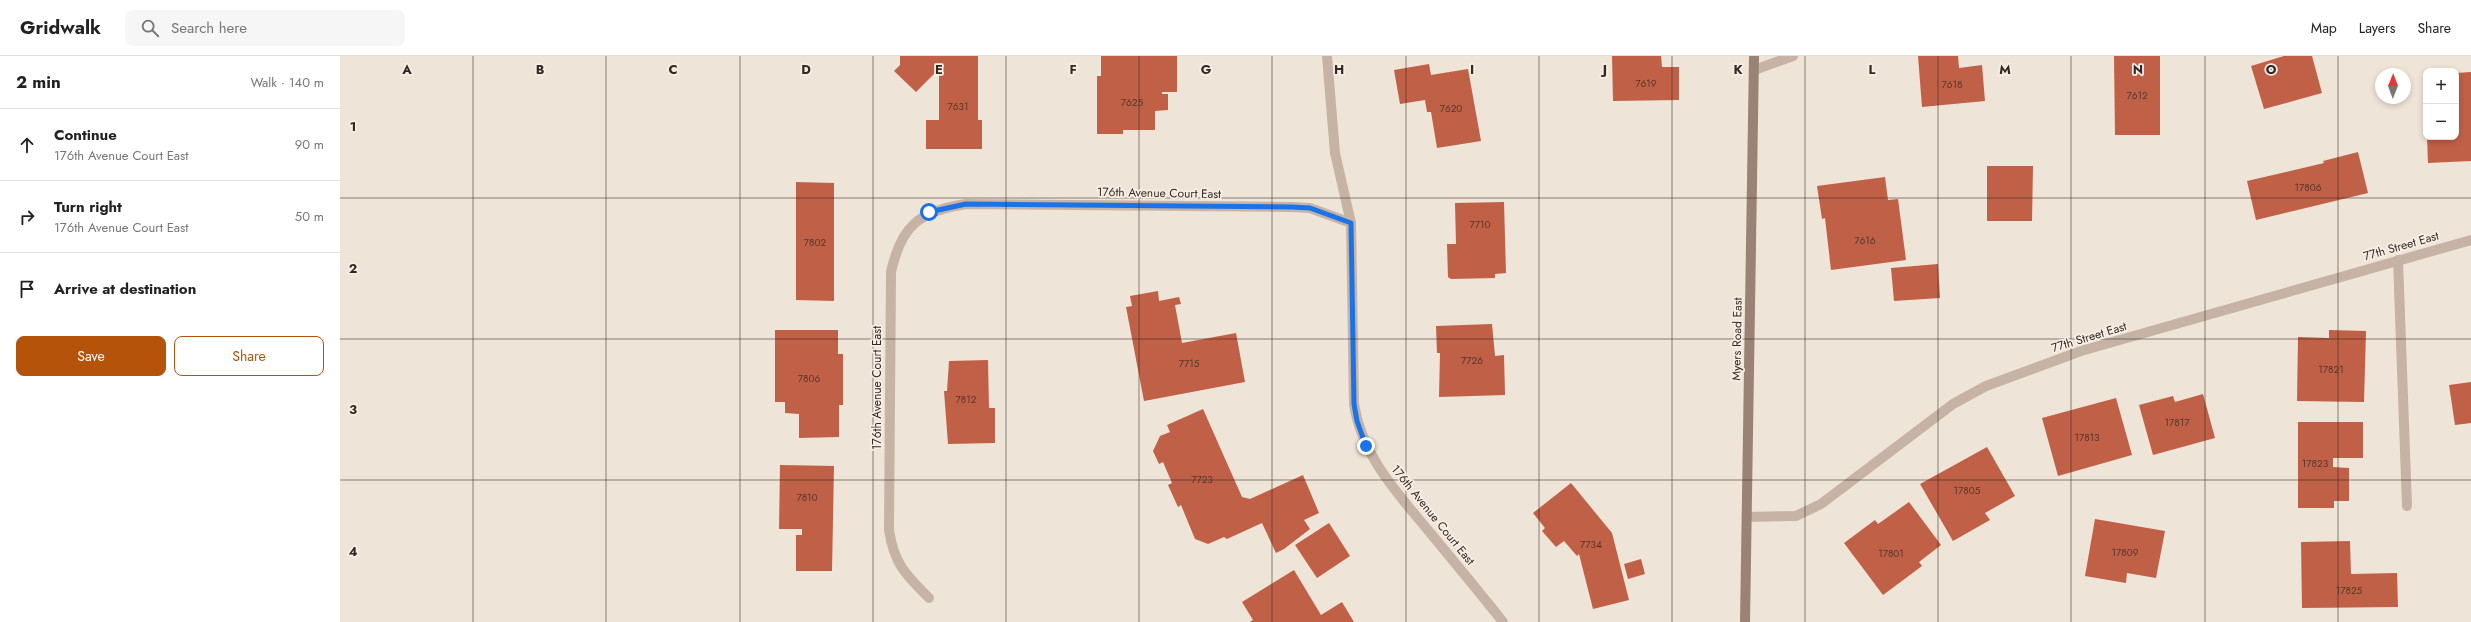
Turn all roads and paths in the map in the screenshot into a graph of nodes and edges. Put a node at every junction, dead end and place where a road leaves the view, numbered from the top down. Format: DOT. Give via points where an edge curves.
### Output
graph roads {
  1 [pos="1327,56"];
  2 [pos="1754,56"];
  3 [pos="1793,56"];
  4 [pos="1754,70"];
  5 [pos="1351,223"];
  6 [pos="2471,240"];
  7 [pos="2398,260"];
  8 [pos="2407,506"];
  9 [pos="1747,517"];
  10 [pos="929,598"];
  11 [pos="1503,622"];
  12 [pos="1745,622"];
  1 -- 5 [label="street" via="1335,153"];
  2 -- 4 [label="street, Myers Road East"];
  3 -- 4 [label="street"];
  4 -- 9 [label="street, Myers Road East"];
  5 -- 10 [label="street, 176th Avenue Court East" via="1310,208 1292,207 966,204 929,212 912,225 901,239 890,272 889,530 892,551 902,570"];
  5 -- 11 [label="street, 176th Avenue Court East" via="1354,404 1366,446 1390,484"];
  6 -- 7 [label="street, 77th Street East"];
  7 -- 8 [label="street"];
  7 -- 9 [label="street, 77th Street East" via="2081,351 1986,386 1954,404 1821,504 1796,516"];
  9 -- 12 [label="street, Myers Road East"];
}
